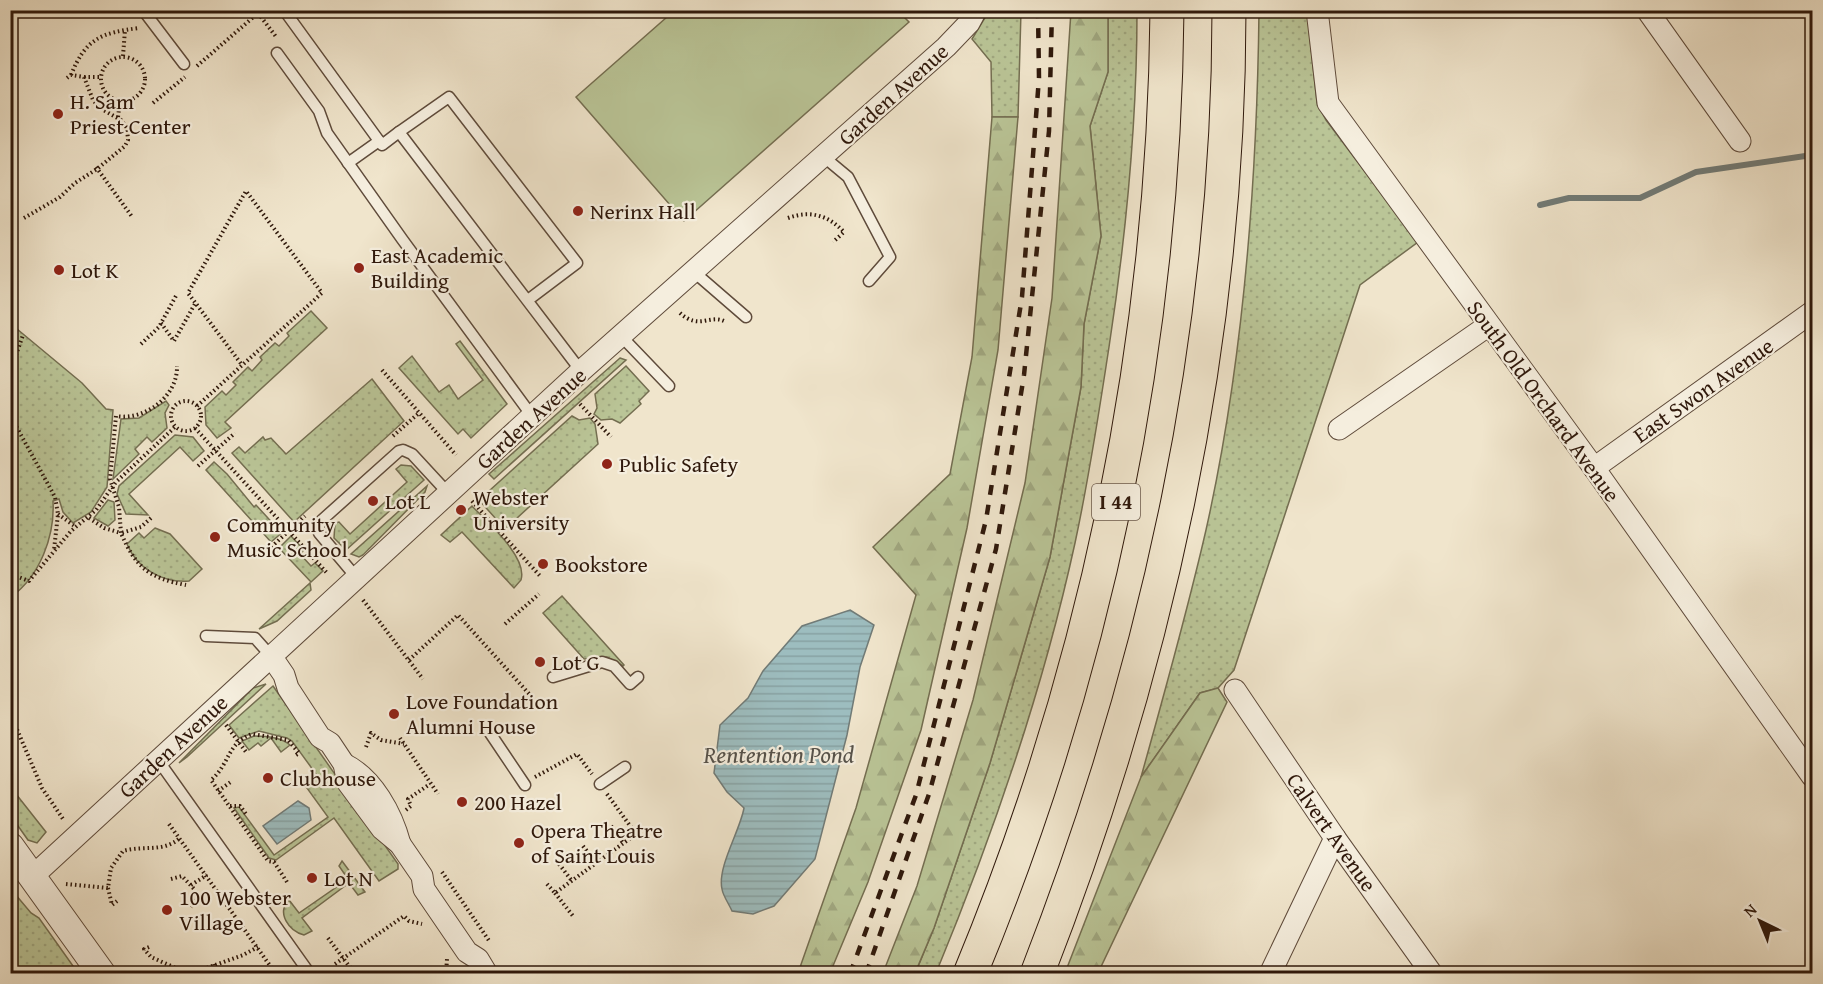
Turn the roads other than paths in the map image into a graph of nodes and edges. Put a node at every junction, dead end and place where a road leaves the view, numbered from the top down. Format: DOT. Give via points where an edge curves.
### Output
graph roads {
  1 [pos="143,10"];
  2 [pos="284,10"];
  3 [pos="976,10"];
  4 [pos="1167,10"];
  5 [pos="1229,10"];
  6 [pos="1317,10"];
  7 [pos="1647,10"];
  8 [pos="279,49"];
  9 [pos="184,64"];
  10 [pos="399,132"];
  11 [pos="379,141"];
  12 [pos="1740,141"];
  13 [pos="824,157"];
  14 [pos="348,163"];
  15 [pos="694,272"];
  16 [pos="869,281"];
  17 [pos="528,300"];
  18 [pos="1812,312"];
  19 [pos="746,317"];
  20 [pos="1489,325"];
  21 [pos="622,337"];
  22 [pos="581,371"];
  23 [pos="669,386"];
  24 [pos="532,416"];
  25 [pos="1339,429"];
  26 [pos="1594,468"];
  27 [pos="448,493"];
  28 [pos="356,577"];
  29 [pos="206,636"];
  30 [pos="270,656"];
  31 [pos="553,676"];
  32 [pos="638,677"];
  33 [pos="1235,690"];
  34 [pos="486,727"];
  35 [pos="158,760"];
  36 [pos="625,768"];
  37 [pos="1812,776"];
  38 [pos="600,784"];
  39 [pos="525,785"];
  40 [pos="1335,838"];
  41 [pos="10,846"];
  42 [pos="33,876"];
  43 [pos="486,960"];
  44 [pos="102,974"];
  45 [pos="310,974"];
  46 [pos="970,974"];
  47 [pos="1037,974"];
  48 [pos="1270,974"];
  49 [pos="1432,974"];
  1 -- 9 [label="lane"];
  2 -- 11 [label="lane"];
  3 -- 13 [label="street, Garden Avenue" via="946,47"];
  4 -- 46 [label="highway, I 44" via="1162,173 1152,281 1137,392 1116,502 1063,714 1030,818"];
  5 -- 47 [label="highway, I 44" via="1224,162 1214,274 1180,494 1128,711 1095,818"];
  6 -- 20 [label="street, South Old Orchard Avenue" via="1328,103"];
  7 -- 12 [label="street"];
  8 -- 14 [label="lane"];
  10 -- 11 [label="lane" via="382,146"];
  10 -- 17 [label="lane"];
  10 -- 17 [label="lane" via="449,97 577,263"];
  11 -- 14 [label="lane"];
  13 -- 15 [label="street, Garden Avenue"];
  13 -- 16 [label="lane" via="848,177 890,257"];
  14 -- 24 [label="lane"];
  15 -- 19 [label="lane"];
  15 -- 21 [label="street, Garden Avenue"];
  17 -- 22 [label="lane"];
  18 -- 26 [label="street, East Swon Avenue"];
  20 -- 25 [label="street"];
  20 -- 26 [label="street, South Old Orchard Avenue"];
  21 -- 22 [label="street, Garden Avenue"];
  21 -- 23 [label="lane"];
  22 -- 24 [label="street, Garden Avenue"];
  24 -- 27 [label="street, Garden Avenue"];
  26 -- 37 [label="street, South Old Orchard Avenue"];
  27 -- 28 [label="street, Garden Avenue"];
  27 -- 28 [label="lane" via="412,454 403,450 322,520 319,533"];
  28 -- 30 [label="street, Garden Avenue"];
  29 -- 30 [label="lane" via="255,638"];
  30 -- 35 [label="street, Garden Avenue"];
  30 -- 43 [label="street" via="320,736 330,743 344,764 348,783 382,830 432,873 424,889 467,952"];
  31 -- 32 [label="lane" via="602,662 614,666 630,684"];
  33 -- 40 [label="street, Calvert Avenue"];
  34 -- 39 [label="lane"];
  35 -- 42 [label="street, Garden Avenue"];
  35 -- 45 [label="lane"];
  36 -- 38 [label="lane"];
  40 -- 48 [label="street"];
  40 -- 49 [label="street, Calvert Avenue"];
  41 -- 42 [label="street"];
  42 -- 44 [label="street"];
}
